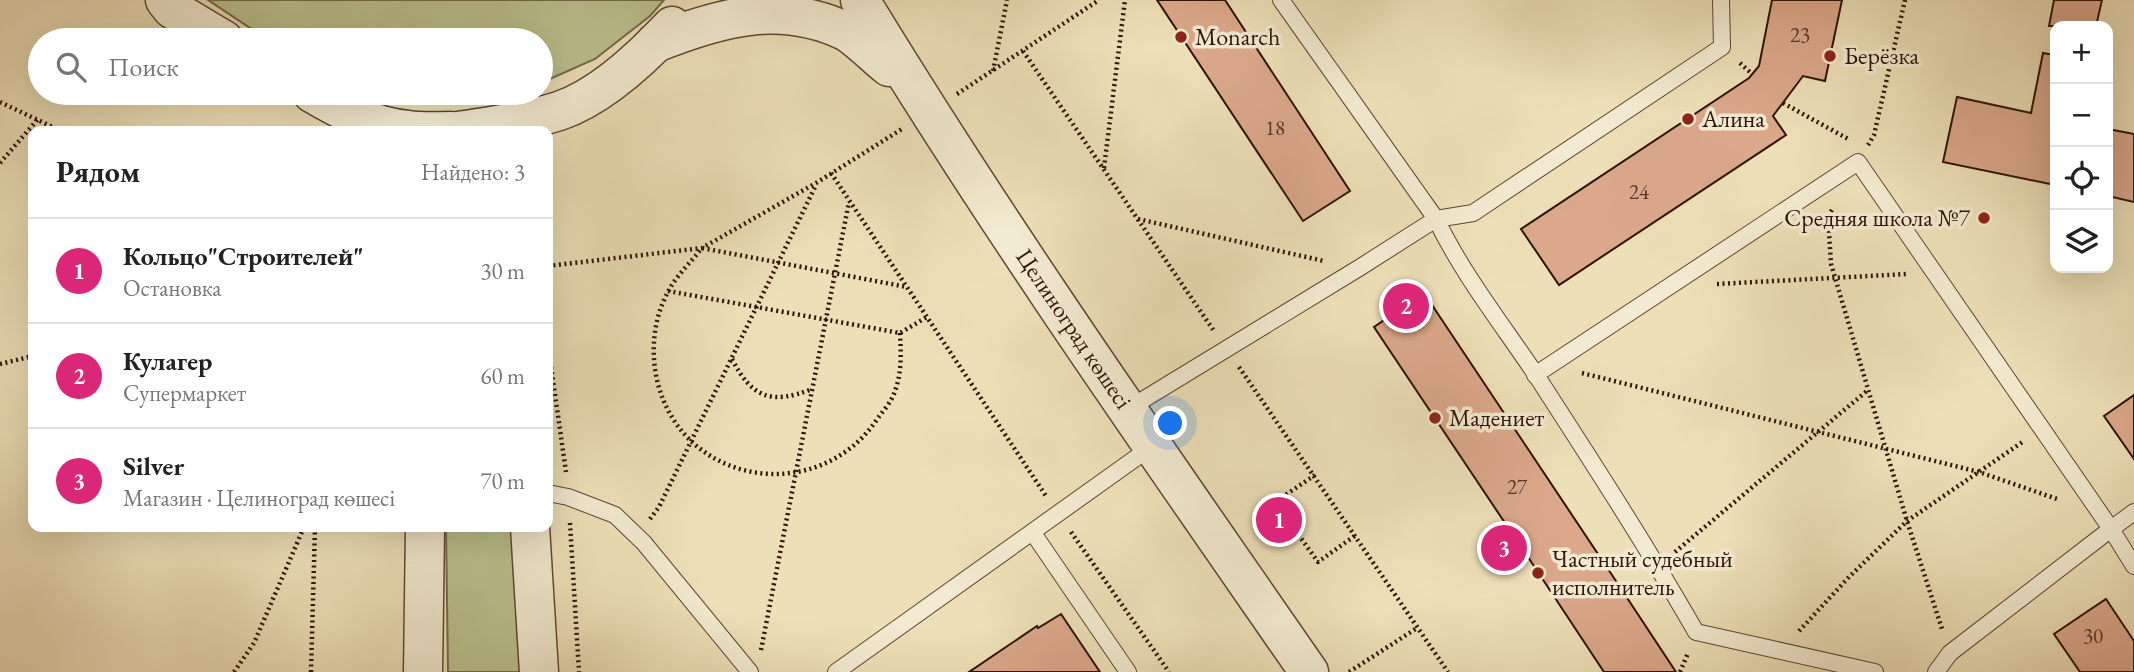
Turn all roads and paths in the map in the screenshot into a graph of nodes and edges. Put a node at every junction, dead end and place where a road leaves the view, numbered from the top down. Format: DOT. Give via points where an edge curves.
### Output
graph roads {
  1 [pos="694,0"];
  2 [pos="860,0"];
  3 [pos="1007,0"];
  4 [pos="1099,0"];
  5 [pos="1125,0"];
  6 [pos="1281,0"];
  7 [pos="1721,0"];
  8 [pos="1905,0"];
  9 [pos="160,2"];
  10 [pos="204,28"];
  11 [pos="655,43"];
  12 [pos="993,72"];
  13 [pos="921,100"];
  14 [pos="0,102"];
  15 [pos="1783,103"];
  16 [pos="332,105"];
  17 [pos="38,119"];
  18 [pos="552,121"];
  19 [pos="366,125"];
  20 [pos="32,126"];
  21 [pos="51,126"];
  22 [pos="491,126"];
  23 [pos="28,131"];
  24 [pos="1862,156"];
  25 [pos="0,163"];
  26 [pos="1104,169"];
  27 [pos="831,173"];
  28 [pos="817,183"];
  29 [pos="850,201"];
  30 [pos="1137,219"];
  31 [pos="1436,219"];
  32 [pos="702,248"];
  33 [pos="777,264"];
  34 [pos="553,265"];
  35 [pos="1359,268"];
  36 [pos="1934,273"];
  37 [pos="834,274"];
  38 [pos="1835,278"];
  39 [pos="1671,286"];
  40 [pos="907,287"];
  41 [pos="668,291"];
  42 [pos="756,307"];
  43 [pos="927,317"];
  44 [pos="825,319"];
  45 [pos="900,333"];
  46 [pos="28,357"];
  47 [pos="731,358"];
  48 [pos="0,364"];
  49 [pos="1550,365"];
  50 [pos="1535,375"];
  51 [pos="812,389"];
  52 [pos="1868,390"];
  53 [pos="1128,409"];
  54 [pos="2042,429"];
  55 [pos="1818,433"];
  56 [pos="691,441"];
  57 [pos="1154,445"];
  58 [pos="1885,448"];
  59 [pos="1979,472"];
  60 [pos="795,473"];
  61 [pos="1315,475"];
  62 [pos="553,494"];
  63 [pos="2134,512"];
  64 [pos="2100,514"];
  65 [pos="1059,515"];
  66 [pos="1907,521"];
  67 [pos="2110,529"];
  68 [pos="302,532"];
  69 [pos="315,532"];
  70 [pos="425,532"];
  71 [pos="530,532"];
  72 [pos="1033,533"];
  73 [pos="1356,535"];
  74 [pos="638,536"];
  75 [pos="1658,566"];
  76 [pos="2134,566"];
  77 [pos="1417,628"];
  78 [pos="1781,652"];
  79 [pos="1950,653"];
  80 [pos="755,665"];
  81 [pos="234,672"];
  82 [pos="311,672"];
  83 [pos="423,672"];
  84 [pos="538,672"];
  85 [pos="836,672"];
  86 [pos="1128,672"];
  87 [pos="1169,672"];
  88 [pos="1309,672"];
  89 [pos="1349,672"];
  90 [pos="1875,672"];
  91 [pos="1936,672"];
  1 -- 11 [label="street"];
  2 -- 13 [label="street"];
  3 -- 12 [label="path"];
  4 -- 12 [label="path"];
  5 -- 26 [label="path"];
  6 -- 31 [label="lane"];
  7 -- 31 [label="lane" via="1722,47 1473,213"];
  8 -- 24 [label="path" via="1874,135"];
  9 -- 10 [label="street"];
  11 -- 13 [label="street" via="747,11 778,8 813,15 847,32"];
  11 -- 18 [label="street" via="618,76"];
  12 -- 13 [label="path"];
  13 -- 27 [label="path"];
  13 -- 53 [label="street, Целиноград көшесі"];
  14 -- 17 [label="path"];
  15 -- 24 [label="path"];
  16 -- 19 [label="street"];
  17 -- 20 [label="path"];
  17 -- 21 [label="path"];
  18 -- 22 [label="street"];
  23 -- 25 [label="path"];
  24 -- 36 [label="lane"];
  24 -- 38 [label="path" via="1828,216"];
  24 -- 39 [label="lane"];
  27 -- 28 [label="path"];
  27 -- 29 [label="path"];
  28 -- 32 [label="path"];
  28 -- 33 [label="path"];
  29 -- 37 [label="path"];
  29 -- 40 [label="path"];
  30 -- 35 [label="path"];
  31 -- 35 [label="lane"];
  31 -- 50 [label="lane" via="1451,250"];
  32 -- 33 [label="path"];
  32 -- 34 [label="path"];
  32 -- 41 [label="path"];
  33 -- 37 [label="path"];
  33 -- 42 [label="path"];
  35 -- 53 [label="lane"];
  36 -- 38 [label="path"];
  36 -- 54 [label="lane"];
  37 -- 40 [label="path"];
  37 -- 44 [label="path"];
  38 -- 39 [label="path"];
  38 -- 52 [label="path"];
  39 -- 49 [label="lane"];
  40 -- 43 [label="path"];
  41 -- 42 [label="path"];
  41 -- 56 [label="path" via="658,314 653,367 672,419"];
  42 -- 44 [label="path"];
  42 -- 47 [label="path"];
  43 -- 45 [label="path"];
  43 -- 65 [label="path"];
  44 -- 45 [label="path"];
  44 -- 51 [label="path"];
  45 -- 60 [label="path" via="901,365 895,394 868,434 841,457"];
  46 -- 48 [label="path"];
  47 -- 51 [label="path" via="753,390 771,397 792,397"];
  47 -- 56 [label="path"];
  49 -- 50 [label="lane"];
  49 -- 55 [label="path"];
  50 -- 75 [label="lane"];
  51 -- 60 [label="path"];
  52 -- 55 [label="path"];
  52 -- 58 [label="path"];
  53 -- 57 [label="street, Целиноград көшесі"];
  54 -- 59 [label="path"];
  54 -- 64 [label="lane"];
  55 -- 58 [label="path"];
  55 -- 75 [label="path"];
  56 -- 60 [label="path" via="731,467 755,473"];
  56 -- 74 [label="path" via="659,507"];
  57 -- 65 [label="lane"];
  57 -- 88 [label="street, Целиноград көшесі"];
  58 -- 59 [label="path"];
  58 -- 66 [label="path"];
  59 -- 64 [label="path"];
  59 -- 66 [label="path"];
  60 -- 80 [label="path"];
  61 -- 73 [label="path" via="1275,502 1318,562"];
  62 -- 74 [label="lane" via="615,515"];
  63 -- 67 [label="lane"];
  64 -- 67 [label="lane"];
  65 -- 72 [label="lane"];
  65 -- 87 [label="path"];
  66 -- 78 [label="path"];
  66 -- 79 [label="path"];
  67 -- 76 [label="lane"];
  67 -- 79 [label="lane"];
  68 -- 81 [label="path" via="254,643"];
  69 -- 82 [label="path"];
  70 -- 83 [label="street"];
  71 -- 84 [label="street"];
  72 -- 85 [label="lane"];
  72 -- 86 [label="lane"];
  74 -- 80 [label="lane"];
  75 -- 78 [label="lane" via="1696,632"];
  77 -- 89 [label="path"];
  78 -- 90 [label="lane"];
  79 -- 91 [label="lane"];
}
